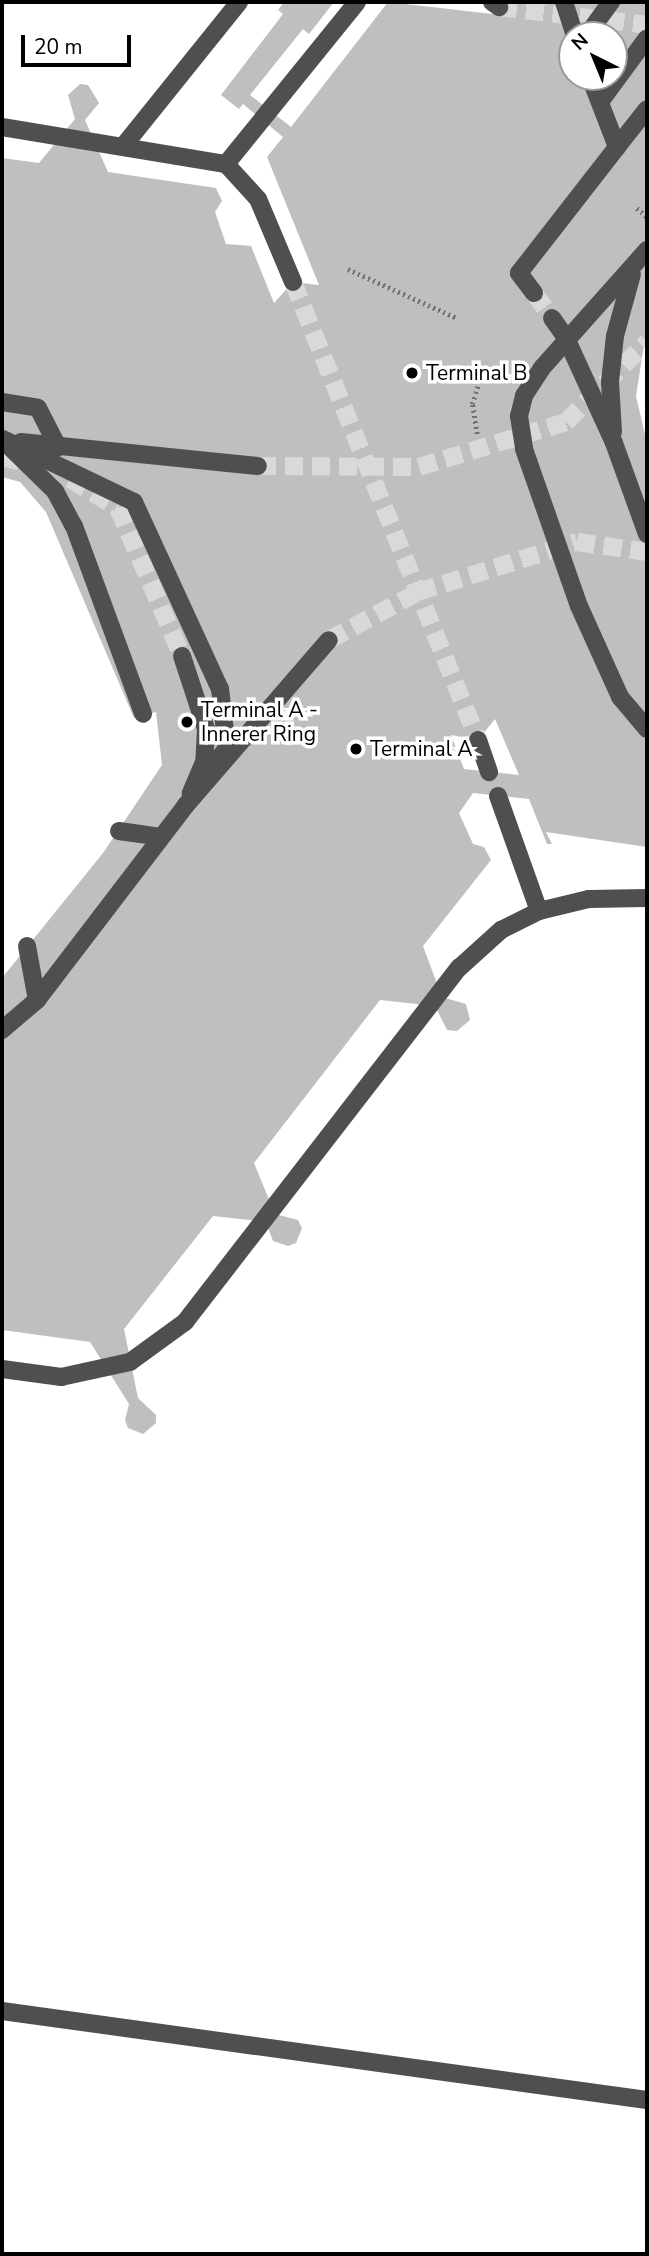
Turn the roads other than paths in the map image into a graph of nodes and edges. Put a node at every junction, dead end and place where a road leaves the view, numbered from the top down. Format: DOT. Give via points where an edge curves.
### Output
graph roads {
  1 [pos="239,2"];
  2 [pos="356,2"];
  3 [pos="564,2"];
  4 [pos="611,2"];
  5 [pos="570,21"];
  6 [pos="597,21"];
  7 [pos="647,38"];
  8 [pos="596,91"];
  9 [pos="600,102"];
  10 [pos="647,109"];
  11 [pos="2,127"];
  12 [pos="125,144"];
  13 [pos="617,147"];
  14 [pos="226,164"];
  15 [pos="647,250"];
  16 [pos="634,267"];
  17 [pos="293,282"];
  18 [pos="534,293"];
  19 [pos="552,318"];
  20 [pos="566,338"];
  21 [pos="2,402"];
  22 [pos="2,439"];
  23 [pos="614,443"];
  24 [pos="58,447"];
  25 [pos="258,466"];
  26 [pos="647,534"];
  27 [pos="329,640"];
  28 [pos="182,656"];
  29 [pos="143,714"];
  30 [pos="647,729"];
  31 [pos="478,740"];
  32 [pos="489,772"];
  33 [pos="498,796"];
  34 [pos="186,805"];
  35 [pos="119,831"];
  36 [pos="161,837"];
  37 [pos="647,898"];
  38 [pos="539,911"];
  39 [pos="27,946"];
  40 [pos="37,1000"];
  41 [pos="2,1030"];
  42 [pos="2,1369"];
  43 [pos="2,2011"];
  44 [pos="647,2100"];
  1 -- 12 [label="lane"];
  2 -- 14 [label="lane"];
  3 -- 5 [label="lane"];
  4 -- 6 [label="lane"];
  7 -- 9 [label="lane"];
  8 -- 9 [label="lane"];
  9 -- 13 [label="lane"];
  10 -- 13 [label="lane"];
  11 -- 12 [label="lane"];
  12 -- 14 [label="lane"];
  13 -- 18 [label="lane" via="519,273"];
  14 -- 17 [label="lane" via="258,199"];
  15 -- 16 [label="lane"];
  16 -- 20 [label="lane"];
  16 -- 23 [label="lane" via="615,335 610,382"];
  19 -- 20 [label="lane"];
  20 -- 23 [label="lane"];
  20 -- 30 [label="lane" via="524,396 519,416 524,449 602,659 620,697"];
  21 -- 24 [label="lane" via="38,408"];
  22 -- 24 [label="lane"];
  22 -- 29 [label="lane" via="55,491 74,526"];
  22 -- 34 [label="lane" via="134,502 220,689 227,748"];
  23 -- 26 [label="lane"];
  24 -- 25 [label="lane"];
  27 -- 34 [label="lane"];
  28 -- 34 [label="lane" via="206,729 204,762"];
  31 -- 32 [label="lane"];
  33 -- 38 [label="lane"];
  34 -- 36 [label="lane"];
  35 -- 36 [label="lane"];
  36 -- 40 [label="lane"];
  37 -- 38 [label="lane" via="589,899"];
  38 -- 42 [label="lane" via="501,930 459,968 185,1322 130,1362 61,1377"];
  39 -- 40 [label="lane"];
  40 -- 41 [label="lane"];
  43 -- 44 [label="lane"];
}
